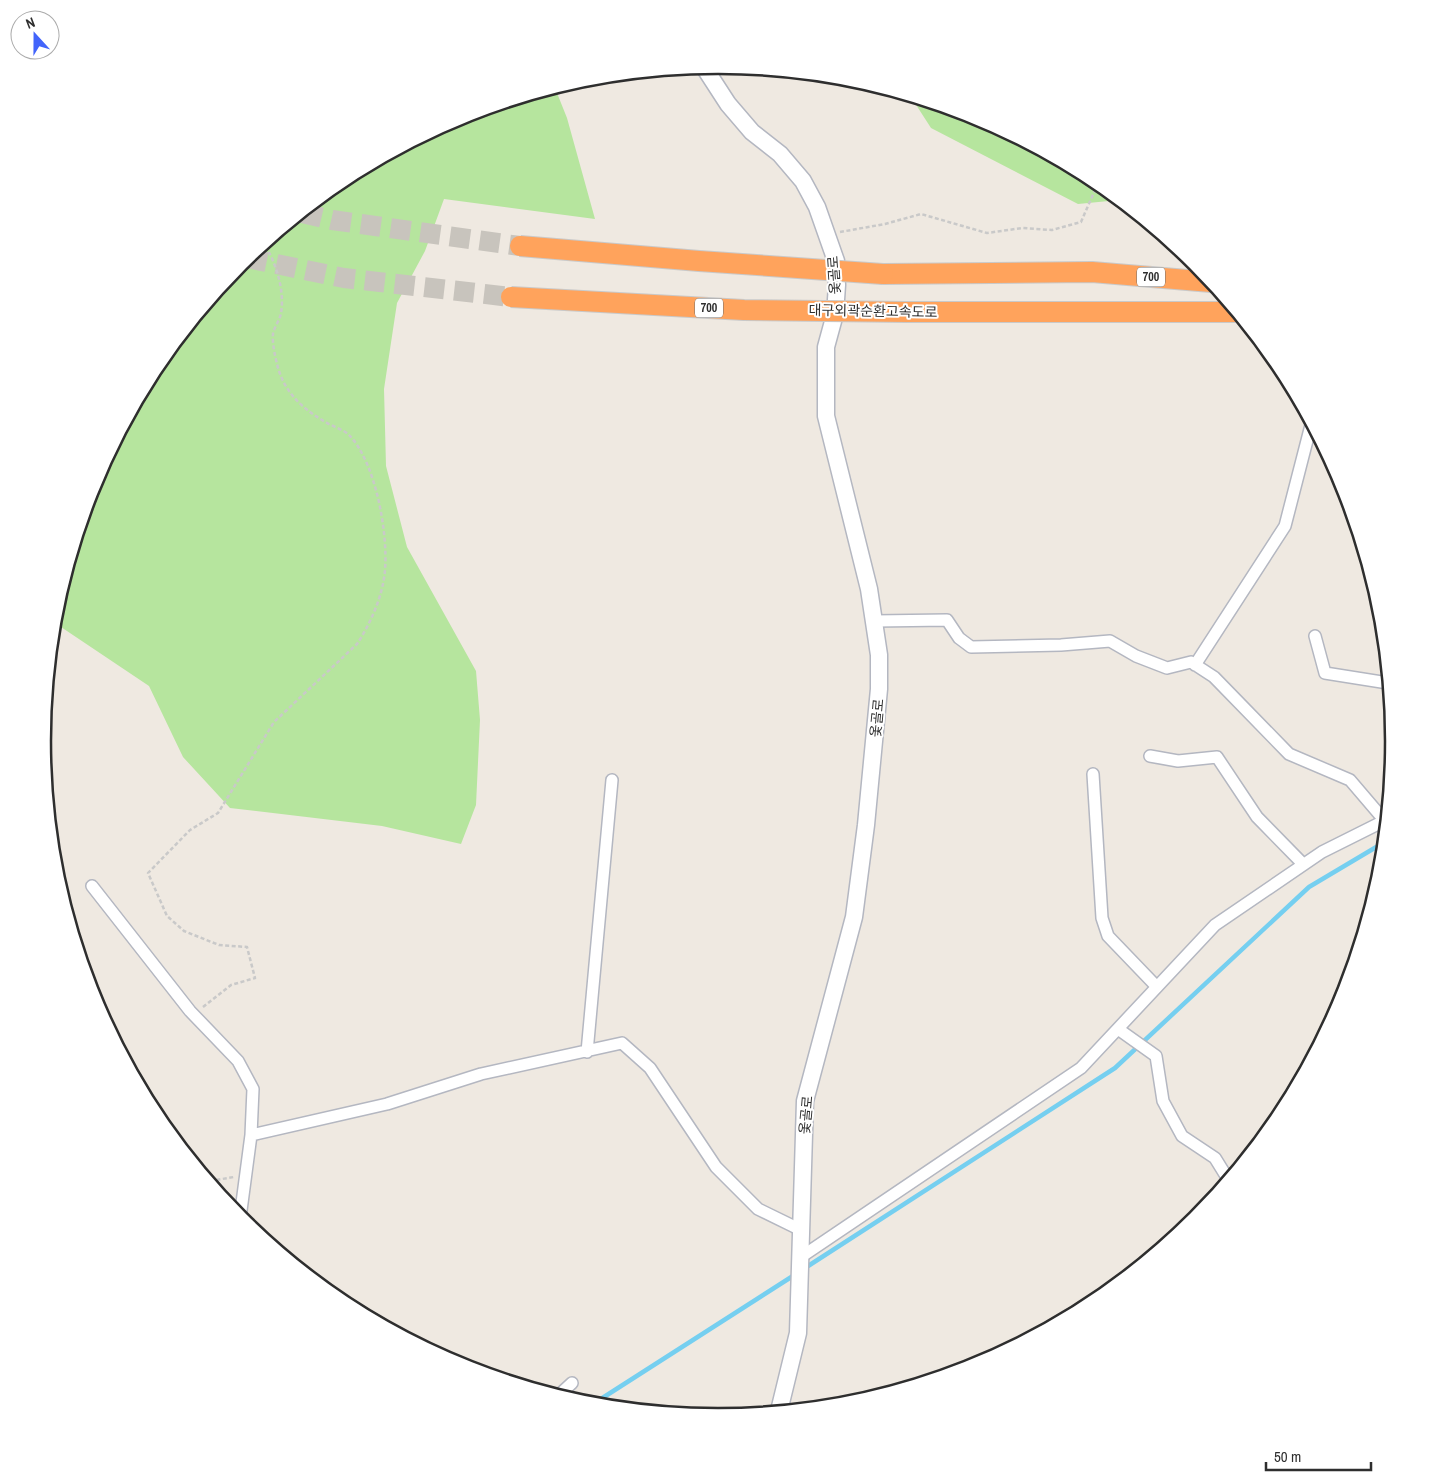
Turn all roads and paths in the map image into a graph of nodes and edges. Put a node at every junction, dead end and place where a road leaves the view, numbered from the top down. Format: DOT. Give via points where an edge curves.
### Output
graph roads {
  1 [pos="709,74"];
  2 [pos="1094,191"];
  3 [pos="827,234"];
  4 [pos="520,246"];
  5 [pos="268,250"];
  6 [pos="1186,267"];
  7 [pos="1092,272"];
  8 [pos="1200,281"];
  9 [pos="511,297"];
  10 [pos="1228,312"];
  11 [pos="1309,433"];
  12 [pos="875,621"];
  13 [pos="1315,636"];
  14 [pos="1195,665"];
  15 [pos="1382,682"];
  16 [pos="1150,756"];
  17 [pos="1094,774"];
  18 [pos="612,780"];
  19 [pos="1380,815"];
  20 [pos="1379,824"];
  21 [pos="1303,864"];
  22 [pos="92,886"];
  23 [pos="1157,987"];
  24 [pos="194,1016"];
  25 [pos="1118,1029"];
  26 [pos="587,1052"];
  27 [pos="251,1135"];
  28 [pos="1225,1174"];
  29 [pos="245,1176"];
  30 [pos="216,1180"];
  31 [pos="241,1206"];
  32 [pos="801,1230"];
  33 [pos="801,1257"];
  34 [pos="572,1383"];
  35 [pos="565,1390"];
  36 [pos="780,1404"];
  1 -- 3 [label="street, 옻골로" via="752,132 780,154 803,181"];
  2 -- 3 [label="path" via="1081,222 1052,230 1022,228 987,233 921,214"];
  3 -- 12 [label="street, 옻골로" via="836,261 838,286 826,347 826,416"];
  4 -- 7 [label="highway, 700, bridge" via="882,274"];
  5 -- 24 [label="path" via="281,290 281,313 273,334 277,365 292,397 326,422 350,434 368,462 378,503 385,572 367,628 357,644 274,722 218,813 184,835 148,873 167,916 184,931 219,946 247,947 255,978 231,985"];
  6 -- 7 [label="highway"];
  7 -- 8 [label="highway, 700"];
  9 -- 10 [label="highway, 대구외곽순환고속도로 / 700, bridge" via="744,310"];
  11 -- 14 [label="street" via="1285,526"];
  12 -- 14 [label="street" via="947,620 959,638 971,647 1110,641 1167,668 1190,662"];
  12 -- 32 [label="street, 옻골로" via="879,689 866,825 854,917 805,1101"];
  13 -- 15 [label="street" via="1325,673"];
  14 -- 19 [label="street" via="1214,677 1289,754 1350,780"];
  16 -- 21 [label="street" via="1178,761 1217,757 1257,817"];
  17 -- 23 [label="street" via="1102,918 1108,936"];
  18 -- 26 [label="street"];
  20 -- 21 [label="street"];
  21 -- 23 [label="street" via="1215,925"];
  22 -- 24 [label="street"];
  23 -- 25 [label="street"];
  24 -- 27 [label="street" via="238,1061 253,1090"];
  25 -- 28 [label="street" via="1156,1056 1163,1101 1182,1136 1215,1158"];
  25 -- 33 [label="street" via="1081,1068"];
  26 -- 27 [label="street" via="481,1074 387,1104"];
  26 -- 32 [label="street" via="622,1043 650,1068 716,1167 758,1209"];
  27 -- 29 [label="street"];
  29 -- 30 [label="path"];
  29 -- 31 [label="street"];
  32 -- 33 [label="street, 옻골로"];
  33 -- 36 [label="street, 옻골로" via="798,1333"];
  34 -- 35 [label="street"];
}
